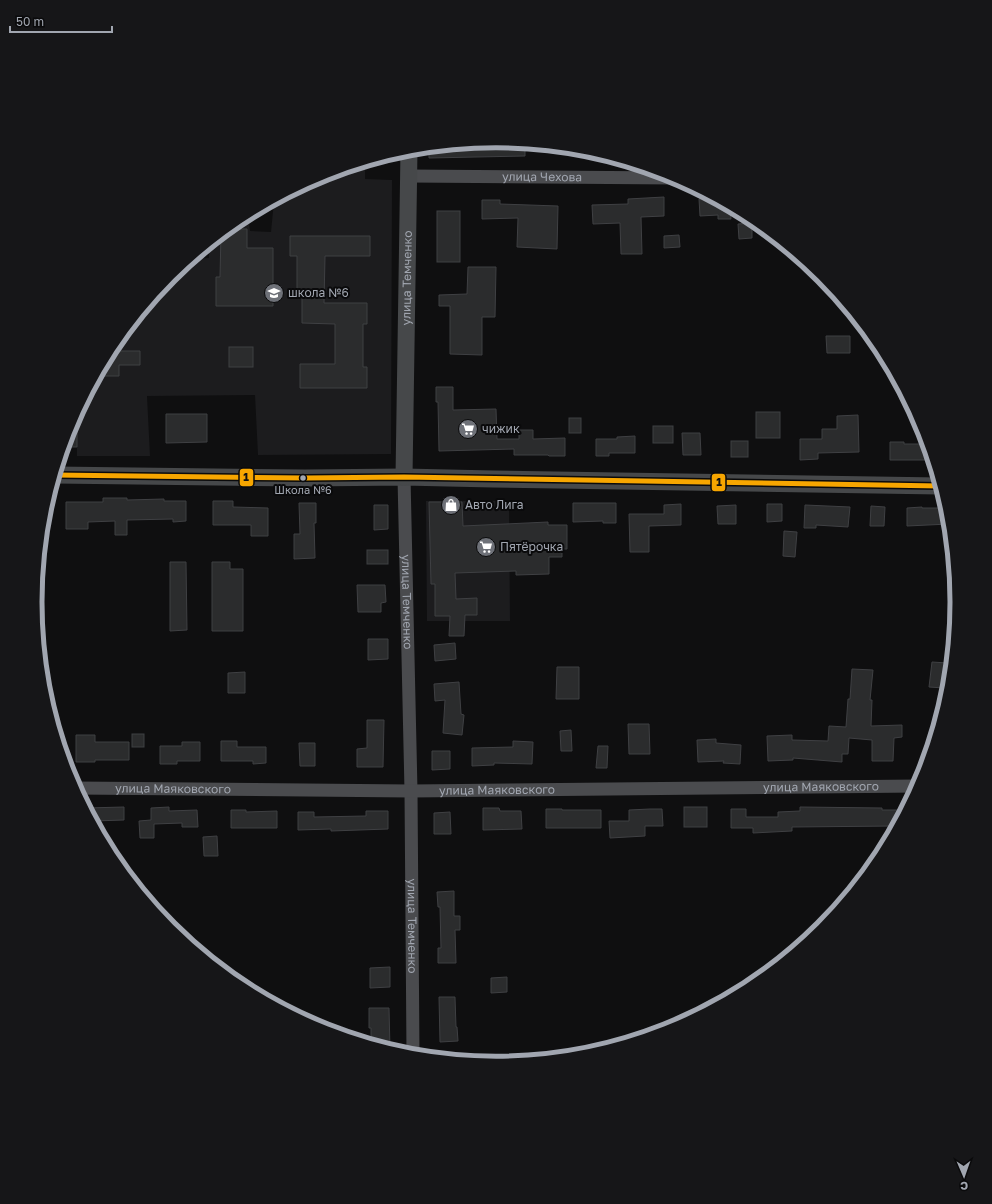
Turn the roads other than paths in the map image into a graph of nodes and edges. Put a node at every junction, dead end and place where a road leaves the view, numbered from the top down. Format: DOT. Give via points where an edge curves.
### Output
graph roads {
  1 [pos="409,157"];
  2 [pos="408,176"];
  3 [pos="657,178"];
  4 [pos="60,475"];
  5 [pos="404,477"];
  6 [pos="935,486"];
  7 [pos="911,786"];
  8 [pos="82,788"];
  9 [pos="412,791"];
  10 [pos="413,1048"];
  1 -- 2 [label="main road, улица Темченко"];
  2 -- 3 [label="street, улица Чехова"];
  2 -- 5 [label="main road, улица Темченко"];
  4 -- 5 [label="main road"];
  5 -- 6 [label="main road"];
  5 -- 9 [label="street, улица Темченко"];
  7 -- 9 [label="street, улица Маяковского"];
  8 -- 9 [label="street, улица Маяковского"];
  9 -- 10 [label="street, улица Темченко"];
}
